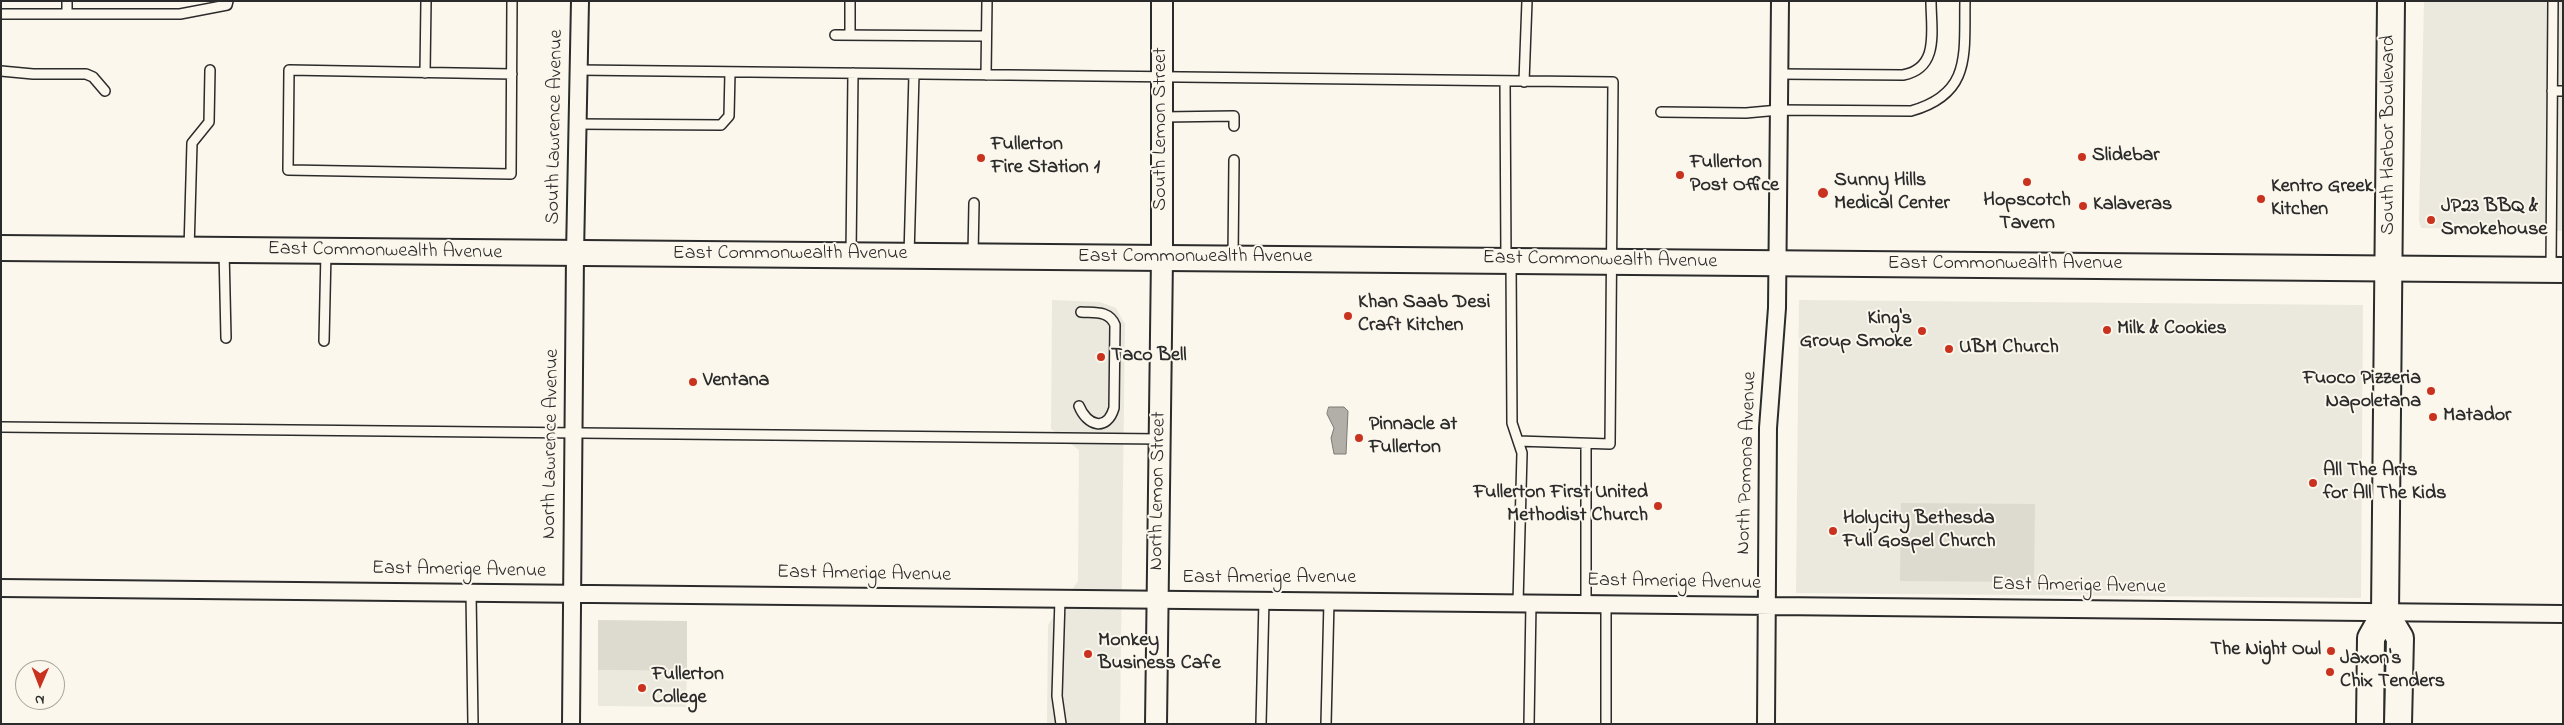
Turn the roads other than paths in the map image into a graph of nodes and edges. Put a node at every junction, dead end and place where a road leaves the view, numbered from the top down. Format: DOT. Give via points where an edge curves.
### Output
graph roads {
  1 [pos="68,1"];
  2 [pos="228,1"];
  3 [pos="426,1"];
  4 [pos="512,1"];
  5 [pos="580,1"];
  6 [pos="850,1"];
  7 [pos="986,1"];
  8 [pos="1162,1"];
  9 [pos="1527,1"];
  10 [pos="1780,1"];
  11 [pos="1932,1"];
  12 [pos="1965,1"];
  13 [pos="2391,1"];
  14 [pos="2554,1"];
  15 [pos="1,14"];
  16 [pos="67,14"];
  17 [pos="835,35"];
  18 [pos="850,35"];
  19 [pos="986,36"];
  20 [pos="210,70"];
  21 [pos="578,70"];
  22 [pos="1,71"];
  23 [pos="730,72"];
  24 [pos="425,73"];
  25 [pos="512,74"];
  26 [pos="853,74"];
  27 [pos="914,74"];
  28 [pos="1779,74"];
  29 [pos="986,75"];
  30 [pos="1163,78"];
  31 [pos="1505,81"];
  32 [pos="1524,82"];
  33 [pos="105,91"];
  34 [pos="2552,91"];
  35 [pos="2563,92"];
  36 [pos="1778,110"];
  37 [pos="1661,112"];
  38 [pos="1163,117"];
  39 [pos="577,124"];
  40 [pos="1234,126"];
  41 [pos="1234,160"];
  42 [pos="974,203"];
  43 [pos="1,248"];
  44 [pos="189,250"];
  45 [pos="224,250"];
  46 [pos="326,251"];
  47 [pos="574,254"];
  48 [pos="851,256"];
  49 [pos="909,256"];
  50 [pos="973,256"];
  51 [pos="1162,257"];
  52 [pos="1233,258"];
  53 [pos="1508,260"];
  54 [pos="1612,261"];
  55 [pos="1777,263"];
  56 [pos="2389,268"];
  57 [pos="2557,270"];
  58 [pos="1081,312"];
  59 [pos="226,338"];
  60 [pos="324,341"];
  61 [pos="1079,406"];
  62 [pos="1,427"];
  63 [pos="574,433"];
  64 [pos="1160,439"];
  65 [pos="1518,441"];
  66 [pos="1586,444"];
  67 [pos="1,588"];
  68 [pos="471,593"];
  69 [pos="571,594"];
  70 [pos="1060,599"];
  71 [pos="1158,600"];
  72 [pos="1264,600"];
  73 [pos="1329,601"];
  74 [pos="1524,603"];
  75 [pos="1586,604"];
  76 [pos="1606,604"];
  77 [pos="1765,605"];
  78 [pos="2386,612"];
  79 [pos="2563,614"];
  80 [pos="473,724"];
  81 [pos="571,724"];
  82 [pos="1061,724"];
  83 [pos="1156,724"];
  84 [pos="1261,724"];
  85 [pos="1326,724"];
  86 [pos="1529,724"];
  87 [pos="1606,724"];
  88 [pos="1766,724"];
  89 [pos="2370,724"];
  90 [pos="2398,724"];
  1 -- 16 [label="lane"];
  2 -- 16 [label="lane" via="227,5 180,14"];
  3 -- 24 [label="lane"];
  4 -- 25 [label="lane"];
  5 -- 21 [label="street, South Lawrence Avenue"];
  6 -- 18 [label="lane"];
  7 -- 19 [label="lane"];
  8 -- 30 [label="street, South Lemon Street"];
  9 -- 32 [label="lane"];
  10 -- 28 [label="street, North Pomona Avenue"];
  11 -- 28 [label="lane" via="1930,51 1927,61 1914,73 1896,76"];
  12 -- 36 [label="lane" via="1961,69 1954,86 1930,106 1911,111"];
  13 -- 56 [label="main road, South Harbor Boulevard"];
  14 -- 34 [label="lane"];
  15 -- 16 [label="lane"];
  17 -- 18 [label="lane"];
  18 -- 19 [label="lane"];
  19 -- 29 [label="lane"];
  20 -- 44 [label="lane" via="210,122 192,143"];
  21 -- 23 [label="lane"];
  21 -- 39 [label="street, South Lawrence Avenue"];
  22 -- 33 [label="lane" via="86,74"];
  23 -- 26 [label="lane"];
  23 -- 39 [label="lane" via="729,116 721,125"];
  24 -- 25 [label="lane"];
  24 -- 25 [label="lane" via="289,70 288,170 511,174"];
  26 -- 27 [label="lane"];
  26 -- 48 [label="lane"];
  27 -- 29 [label="lane"];
  27 -- 49 [label="lane"];
  28 -- 36 [label="street, North Pomona Avenue"];
  29 -- 30 [label="lane"];
  30 -- 31 [label="lane"];
  30 -- 38 [label="street, South Lemon Street"];
  31 -- 32 [label="lane"];
  31 -- 53 [label="lane"];
  32 -- 54 [label="lane" via="1613,82"];
  34 -- 35 [label="lane"];
  34 -- 57 [label="lane"];
  36 -- 37 [label="lane"];
  36 -- 55 [label="street, North Pomona Avenue"];
  38 -- 40 [label="lane" via="1234,116"];
  38 -- 51 [label="street, South Lemon Street"];
  39 -- 47 [label="street, South Lawrence Avenue"];
  41 -- 52 [label="lane"];
  42 -- 50 [label="lane"];
  43 -- 44 [label="main road, East Commonwealth Avenue"];
  44 -- 45 [label="main road, East Commonwealth Avenue"];
  45 -- 46 [label="main road, East Commonwealth Avenue"];
  45 -- 59 [label="lane"];
  46 -- 47 [label="main road, East Commonwealth Avenue"];
  46 -- 60 [label="lane"];
  47 -- 48 [label="main road, East Commonwealth Avenue"];
  47 -- 63 [label="street, North Lawrence Avenue"];
  48 -- 49 [label="main road, East Commonwealth Avenue"];
  49 -- 50 [label="main road, East Commonwealth Avenue"];
  50 -- 51 [label="main road, East Commonwealth Avenue"];
  51 -- 52 [label="main road, East Commonwealth Avenue"];
  51 -- 64 [label="street, North Lemon Street"];
  52 -- 53 [label="main road, East Commonwealth Avenue"];
  53 -- 54 [label="main road, East Commonwealth Avenue"];
  53 -- 65 [label="lane" via="1512,423"];
  54 -- 55 [label="main road, East Commonwealth Avenue"];
  54 -- 66 [label="lane" via="1610,444"];
  55 -- 56 [label="main road, East Commonwealth Avenue"];
  55 -- 77 [label="street, North Pomona Avenue" via="1768,428"];
  56 -- 57 [label="main road, East Commonwealth Avenue"];
  56 -- 78 [label="main road, South Harbor Boulevard"];
  58 -- 61 [label="lane" via="1104,313 1114,324 1114,408 1108,420 1094,423 1087,420"];
  62 -- 63 [label="lane"];
  63 -- 64 [label="lane"];
  63 -- 69 [label="street, North Lawrence Avenue"];
  64 -- 71 [label="street, North Lemon Street"];
  65 -- 66 [label="lane"];
  65 -- 74 [label="lane" via="1522,453"];
  66 -- 75 [label="lane"];
  67 -- 68 [label="street, East Amerige Avenue"];
  68 -- 69 [label="street, East Amerige Avenue"];
  68 -- 80 [label="lane"];
  69 -- 70 [label="street, East Amerige Avenue"];
  69 -- 81 [label="street, North Lawrence Avenue"];
  70 -- 71 [label="street, East Amerige Avenue"];
  70 -- 82 [label="lane" via="1056,696"];
  71 -- 72 [label="street, East Amerige Avenue"];
  71 -- 83 [label="street, North Lemon Street"];
  72 -- 73 [label="street, East Amerige Avenue"];
  72 -- 84 [label="lane"];
  73 -- 74 [label="street, East Amerige Avenue"];
  73 -- 85 [label="lane"];
  74 -- 75 [label="street, East Amerige Avenue"];
  74 -- 86 [label="lane"];
  75 -- 76 [label="street, East Amerige Avenue"];
  76 -- 77 [label="street, East Amerige Avenue"];
  76 -- 87 [label="lane"];
  77 -- 78 [label="street, East Amerige Avenue"];
  77 -- 88 [label="street, North Pomona Avenue"];
  78 -- 79 [label="street, East Amerige Avenue"];
  78 -- 89 [label="main road" via="2371,638"];
  78 -- 90 [label="main road" via="2400,638"];
}
